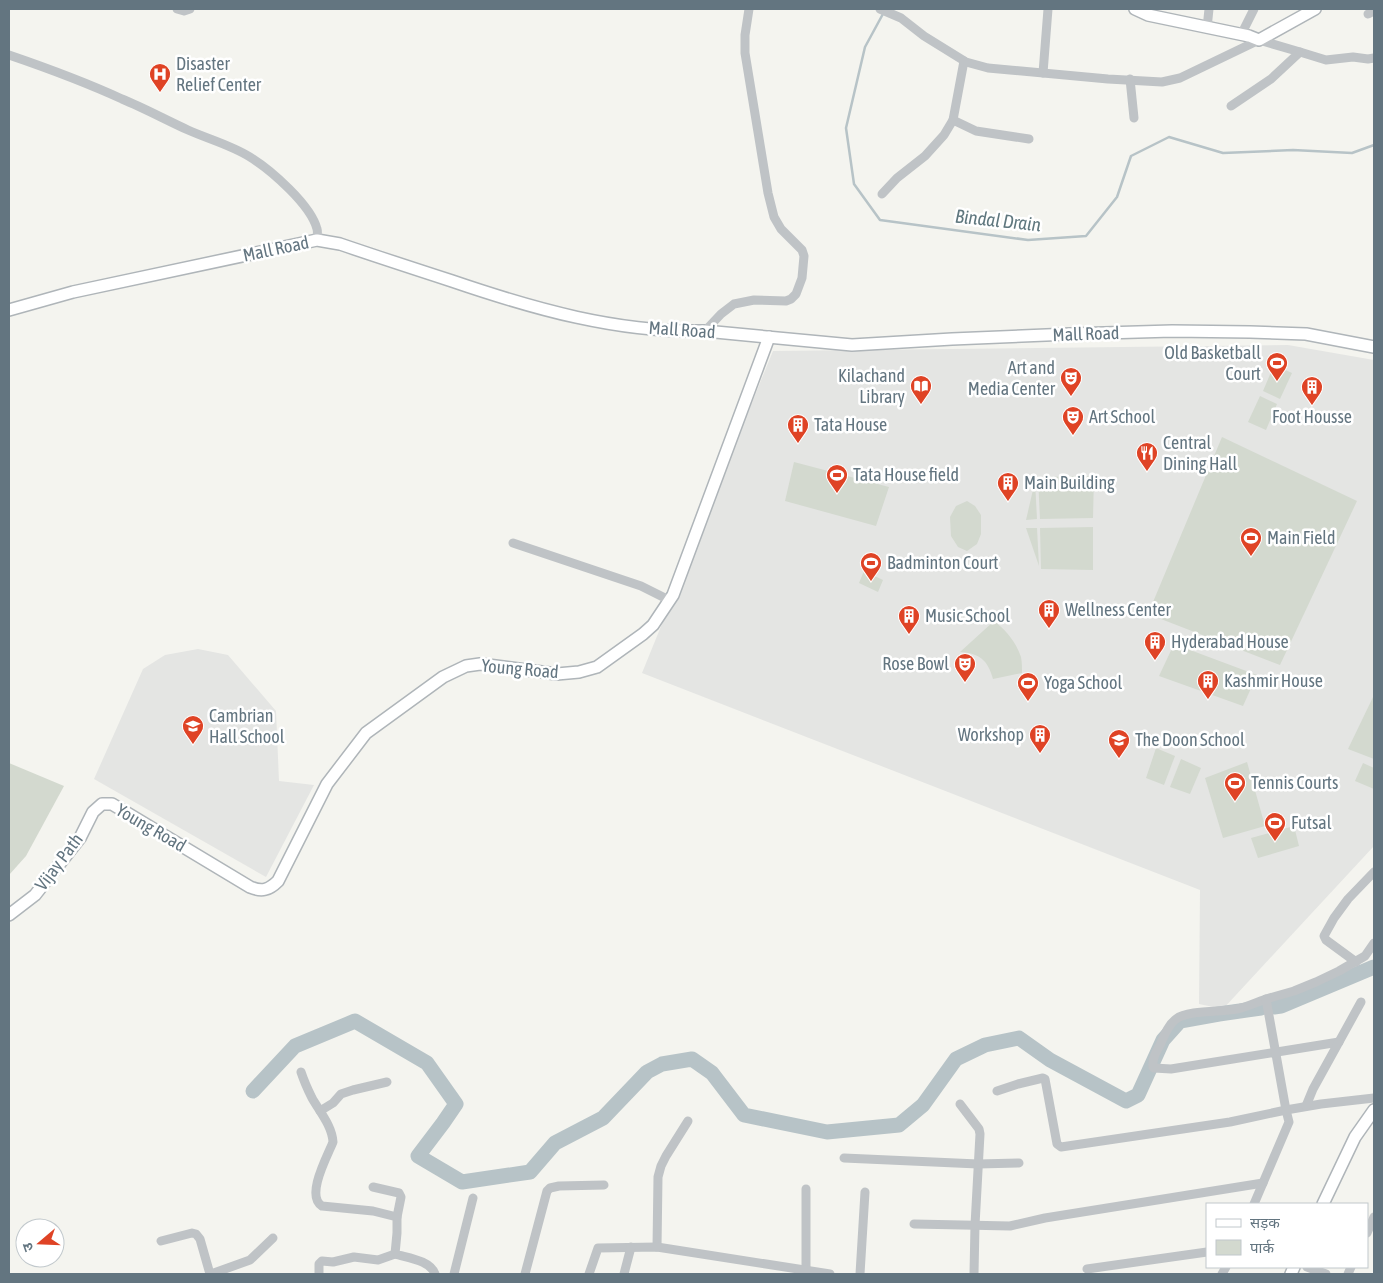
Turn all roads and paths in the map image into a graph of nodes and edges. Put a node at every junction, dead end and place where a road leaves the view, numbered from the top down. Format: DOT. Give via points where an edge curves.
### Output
graph roads {
  1 [pos="177,9"];
  2 [pos="190,9"];
  3 [pos="749,9"];
  4 [pos="880,9"];
  5 [pos="1048,9"];
  6 [pos="1134,9"];
  7 [pos="1209,9"];
  8 [pos="1254,9"];
  9 [pos="1315,9"];
  10 [pos="1166,14"];
  11 [pos="1207,28"];
  12 [pos="1241,35"];
  13 [pos="1259,40"];
  14 [pos="1300,52"];
  15 [pos="9,55"];
  16 [pos="1374,58"];
  17 [pos="964,60"];
  18 [pos="1043,73"];
  19 [pos="1130,80"];
  20 [pos="1231,106"];
  21 [pos="1134,118"];
  22 [pos="953,120"];
  23 [pos="1028,139"];
  24 [pos="882,194"];
  25 [pos="317,240"];
  26 [pos="9,310"];
  27 [pos="705,331"];
  28 [pos="769,336"];
  29 [pos="1374,347"];
  30 [pos="514,543"];
  31 [pos="669,600"];
  32 [pos="102,804"];
  33 [pos="1374,872"];
  34 [pos="9,915"];
  35 [pos="1374,943"];
  36 [pos="1356,962"];
  37 [pos="1266,999"];
  38 [pos="1361,1002"];
  39 [pos="1339,1042"];
  40 [pos="1276,1052"];
  41 [pos="300,1072"];
  42 [pos="387,1082"];
  43 [pos="998,1091"];
  44 [pos="1374,1098"];
  45 [pos="960,1104"];
  46 [pos="1306,1106"];
  47 [pos="1286,1110"];
  48 [pos="1374,1110"];
  49 [pos="320,1111"];
  50 [pos="688,1122"];
  51 [pos="844,1158"];
  52 [pos="1019,1163"];
  53 [pos="978,1164"];
  54 [pos="1263,1183"];
  55 [pos="604,1185"];
  56 [pos="373,1187"];
  57 [pos="806,1189"];
  58 [pos="865,1192"];
  59 [pos="473,1198"];
  60 [pos="1254,1203"];
  61 [pos="1323,1203"];
  62 [pos="397,1216"];
  63 [pos="1374,1217"];
  64 [pos="914,1224"];
  65 [pos="975,1224"];
  66 [pos="1368,1231"];
  67 [pos="273,1238"];
  68 [pos="161,1241"];
  69 [pos="631,1247"];
  70 [pos="657,1247"];
  71 [pos="1206,1252"];
  72 [pos="395,1254"];
  73 [pos="1311,1268"];
  74 [pos="1086,1269"];
  75 [pos="806,1270"];
  76 [pos="785,1271"];
  77 [pos="210,1274"];
  78 [pos="319,1274"];
  79 [pos="435,1274"];
  80 [pos="454,1274"];
  81 [pos="525,1274"];
  82 [pos="589,1274"];
  83 [pos="624,1274"];
  84 [pos="830,1274"];
  85 [pos="860,1274"];
  86 [pos="974,1274"];
  87 [pos="1326,1274"];
  1 -- 2 [label="street"];
  3 -- 27 [label="street" via="745,54 768,193 774,217 781,229 802,250 802,278 792,299 734,304"];
  4 -- 17 [label="street" via="901,18"];
  5 -- 18 [label="street"];
  6 -- 10 [label="street" via="1148,15"];
  7 -- 11 [label="street"];
  8 -- 12 [label="street"];
  9 -- 13 [label="street"];
  10 -- 11 [label="street"];
  11 -- 12 [label="street"];
  12 -- 13 [label="street"];
  13 -- 14 [label="street"];
  13 -- 19 [label="street" via="1180,78 1162,82"];
  14 -- 16 [label="street" via="1326,60"];
  14 -- 20 [label="street" via="1271,79"];
  15 -- 25 [label="street" via="123,99 249,157 301,202 317,227"];
  17 -- 18 [label="street" via="988,68"];
  17 -- 22 [label="street"];
  18 -- 19 [label="street"];
  19 -- 21 [label="street"];
  22 -- 23 [label="street" via="976,132"];
  22 -- 24 [label="street" via="925,156"];
  25 -- 26 [label="street, Mall Road" via="72,292"];
  25 -- 27 [label="street, Mall Road" via="340,244 502,298 565,315 601,323"];
  27 -- 28 [label="street, Mall Road"];
  28 -- 29 [label="street, Mall Road" via="852,345 1070,334 1250,332 1306,334"];
  28 -- 31 [label="street, Young Road"];
  30 -- 31 [label="street" via="641,586"];
  31 -- 32 [label="street, Young Road" via="653,625 596,667 557,674 480,664 466,666 443,677 366,733 328,784 278,881 268,890 257,890 112,804"];
  32 -- 34 [label="street, Vijay Path" via="93,812 80,838 35,894"];
  33 -- 36 [label="street" via="1348,899 1324,936"];
  35 -- 36 [label="street"];
  36 -- 37 [label="street" via="1316,982"];
  37 -- 40 [label="street"];
  37 -- 40 [label="street" via="1239,1009 1181,1016 1171,1025 1152,1063 1154,1068 1171,1069"];
  38 -- 39 [label="street"];
  39 -- 40 [label="street"];
  39 -- 46 [label="street"];
  40 -- 47 [label="street"];
  41 -- 49 [label="street"];
  42 -- 49 [label="street" via="341,1094"];
  43 -- 47 [label="street" via="1045,1079 1061,1147 1230,1122"];
  44 -- 46 [label="street"];
  45 -- 53 [label="street" via="980,1131"];
  46 -- 47 [label="street"];
  47 -- 54 [label="street" via="1289,1125"];
  48 -- 61 [label="street" via="1355,1137"];
  49 -- 62 [label="street" via="333,1142 319,1175 318,1204"];
  50 -- 70 [label="street" via="661,1166 658,1177"];
  51 -- 53 [label="street"];
  52 -- 53 [label="street"];
  53 -- 65 [label="street"];
  54 -- 60 [label="street"];
  54 -- 65 [label="street" via="1045,1218 1014,1226"];
  55 -- 81 [label="street" via="560,1186 547,1191"];
  56 -- 62 [label="street" via="399,1193"];
  57 -- 75 [label="street"];
  58 -- 85 [label="street"];
  59 -- 80 [label="street"];
  62 -- 72 [label="street"];
  63 -- 66 [label="street"];
  64 -- 65 [label="street"];
  65 -- 86 [label="street"];
  67 -- 77 [label="street" via="250,1260"];
  68 -- 77 [label="street" via="196,1234"];
  69 -- 70 [label="street"];
  69 -- 82 [label="street" via="598,1248"];
  69 -- 83 [label="street"];
  70 -- 76 [label="street"];
  71 -- 74 [label="street"];
  72 -- 78 [label="street" via="378,1260 354,1257 322,1261"];
  72 -- 79 [label="street" via="427,1264"];
  73 -- 87 [label="street"];
  75 -- 76 [label="street"];
  75 -- 84 [label="street"];
}
